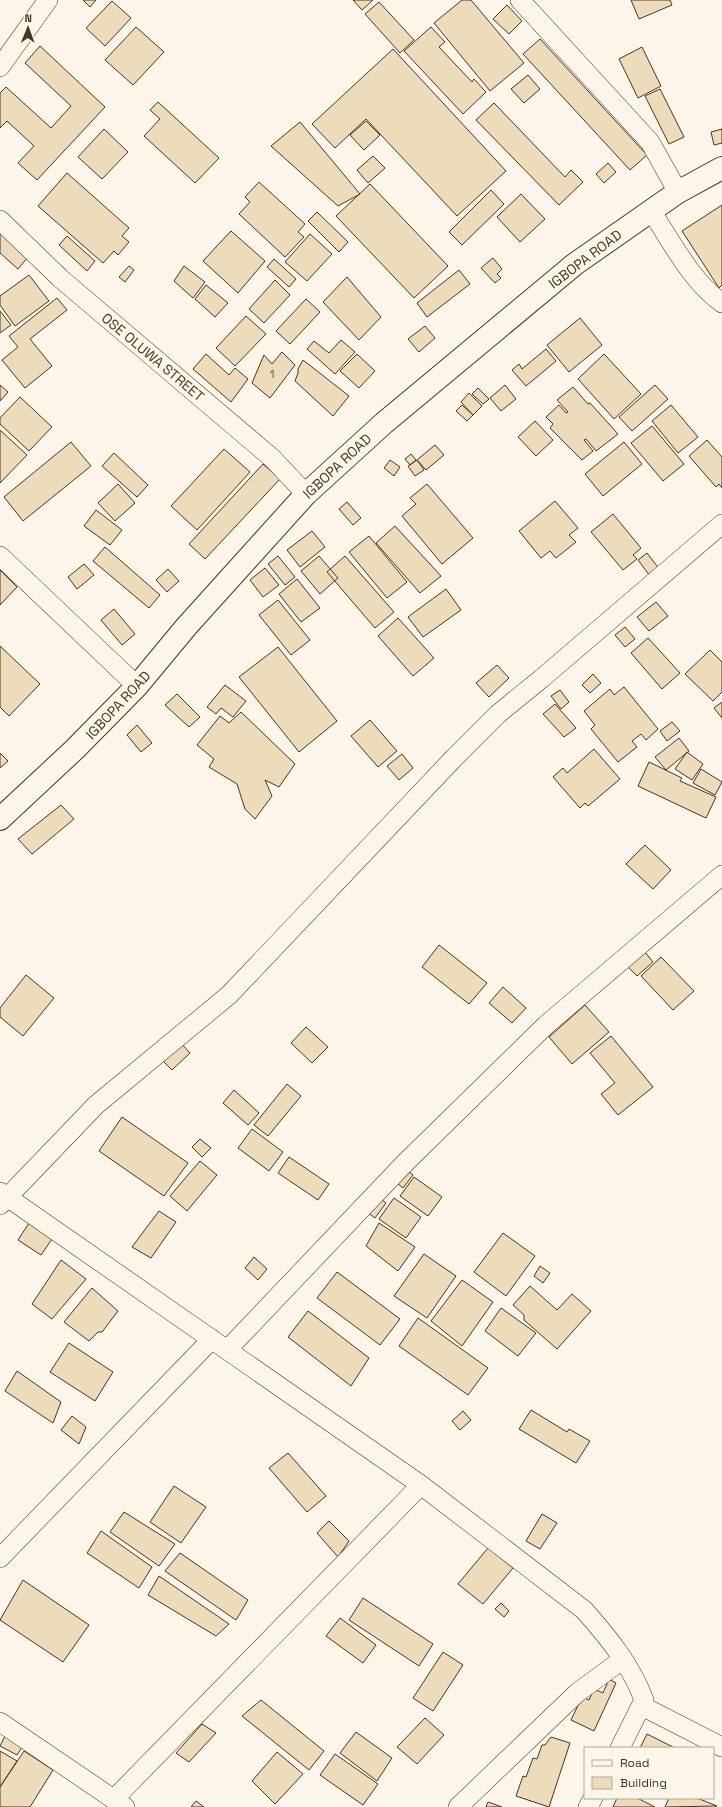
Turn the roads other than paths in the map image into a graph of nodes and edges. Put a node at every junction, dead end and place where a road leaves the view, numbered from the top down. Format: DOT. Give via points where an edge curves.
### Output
graph roads {
  1 [pos="48,0"];
  2 [pos="520,0"];
  3 [pos="0,67"];
  4 [pos="722,168"];
  5 [pos="678,192"];
  6 [pos="651,211"];
  7 [pos="0,220"];
  8 [pos="722,303"];
  9 [pos="306,494"];
  10 [pos="722,524"];
  11 [pos="0,556"];
  12 [pos="137,686"];
  13 [pos="0,819"];
  14 [pos="721,878"];
  15 [pos="3,1198"];
  16 [pos="220,1344"];
  17 [pos="421,1485"];
  18 [pos="0,1558"];
  19 [pos="623,1659"];
  20 [pos="642,1706"];
  21 [pos="0,1722"];
  22 [pos="621,1747"];
  23 [pos="722,1747"];
  24 [pos="119,1803"];
  25 [pos="458,1807"];
  1 -- 3 [label="street"];
  2 -- 5 [label="street" via="650,142"];
  4 -- 5 [label="street, IGBOPA ROAD"];
  5 -- 6 [label="street, IGBOPA ROAD"];
  6 -- 8 [label="street" via="693,274"];
  6 -- 9 [label="street, IGBOPA ROAD" via="575,264 384,423"];
  7 -- 9 [label="street, OSE OLUWA STREET" via="60,278 272,458"];
  9 -- 12 [label="street, IGBOPA ROAD" via="186,627"];
  10 -- 15 [label="street" via="498,714 229,995 96,1105"];
  11 -- 12 [label="street"];
  12 -- 13 [label="street, IGBOPA ROAD" via="75,750"];
  14 -- 16 [label="street" via="546,1025"];
  15 -- 16 [label="street"];
  16 -- 17 [label="street"];
  16 -- 18 [label="street"];
  17 -- 19 [label="street" via="584,1610"];
  17 -- 24 [label="street"];
  19 -- 20 [label="street" via="640,1688 644,1700"];
  19 -- 25 [label="street" via="577,1693"];
  20 -- 22 [label="street"];
  20 -- 23 [label="street"];
  21 -- 24 [label="street"];
}
